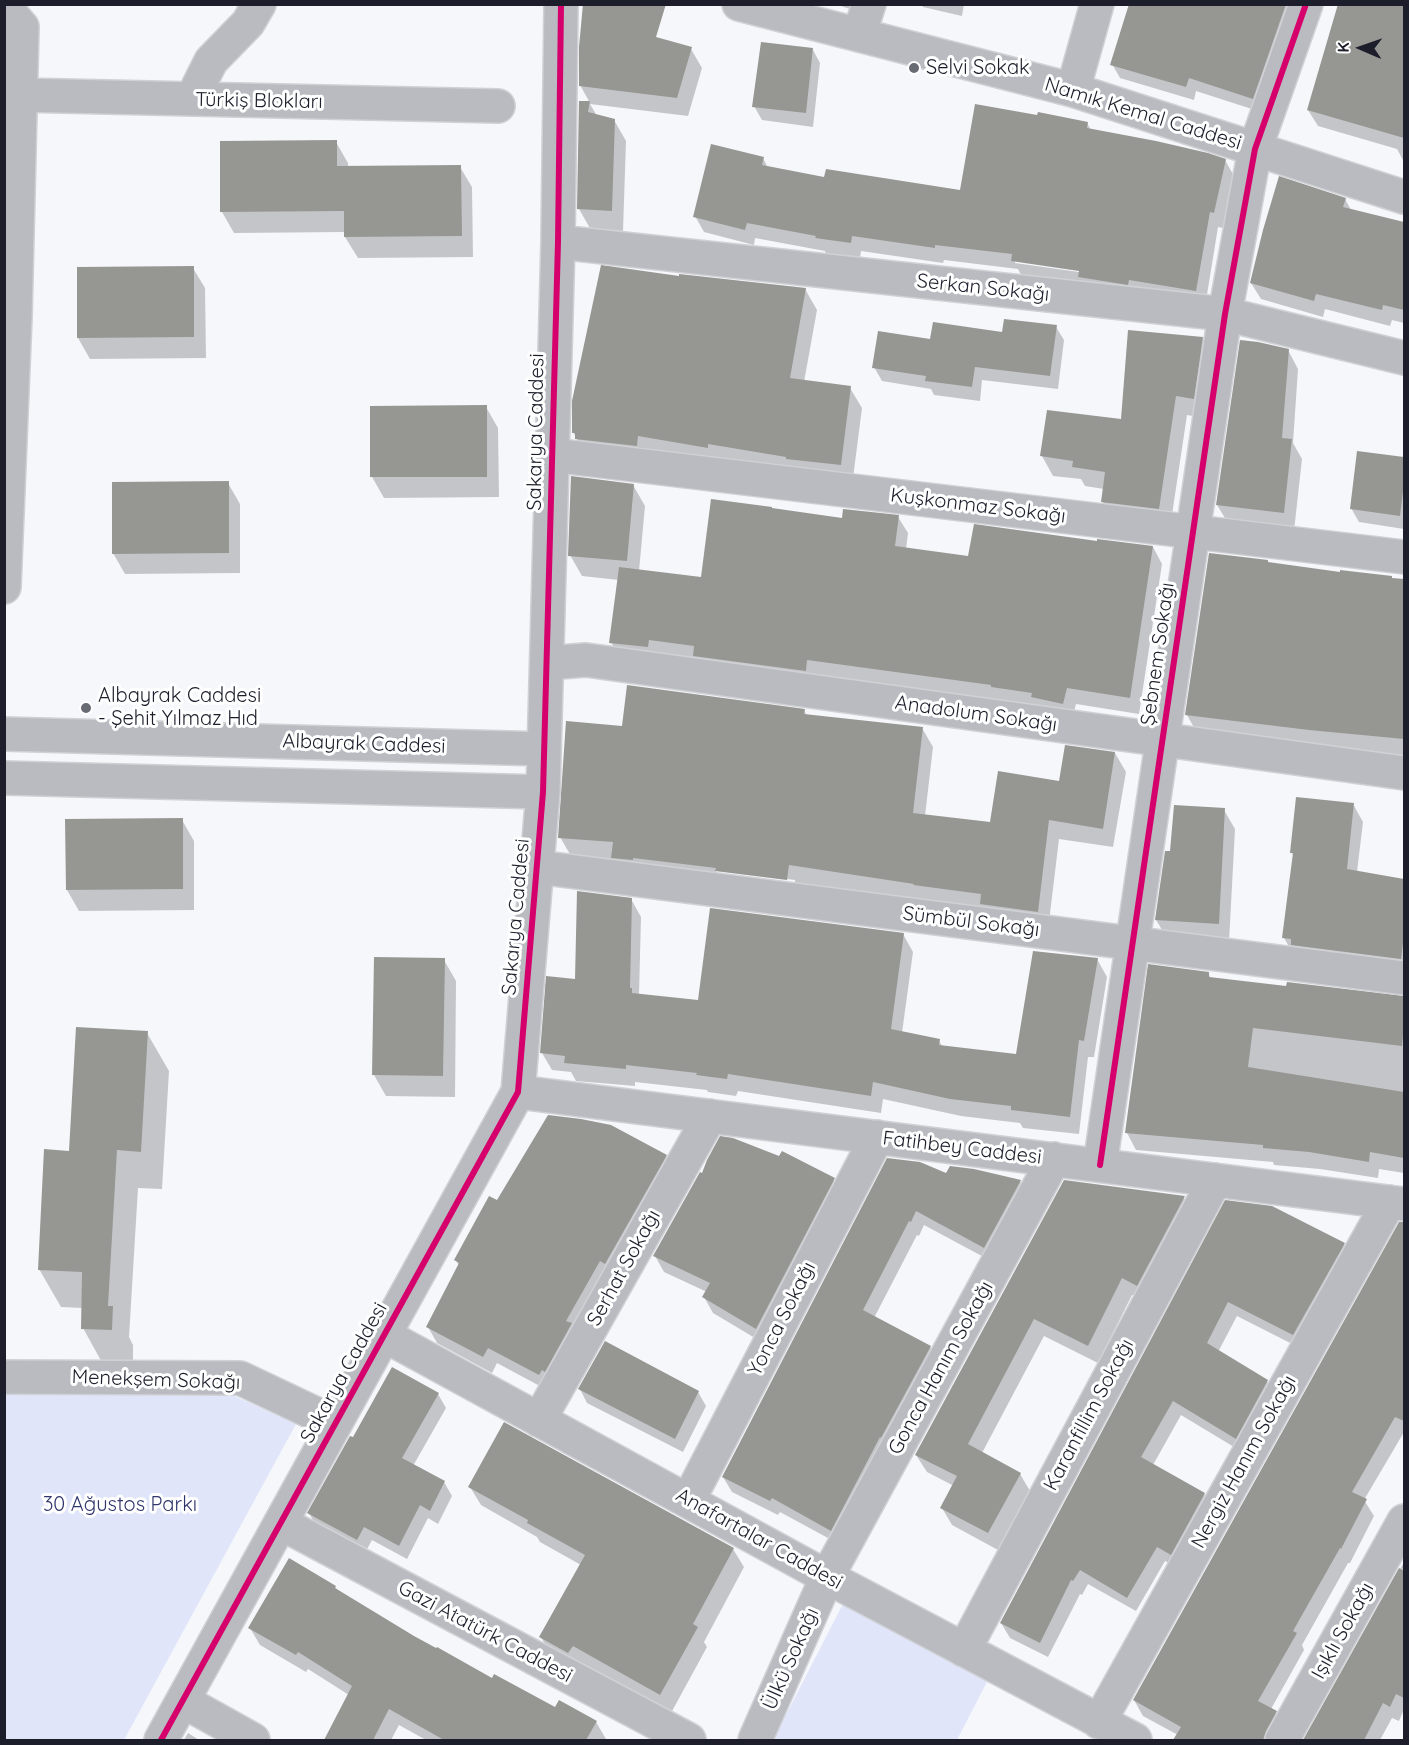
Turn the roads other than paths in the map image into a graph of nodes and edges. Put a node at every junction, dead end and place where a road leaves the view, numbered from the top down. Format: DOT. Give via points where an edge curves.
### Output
graph roads {
  1 [pos="259,4"];
  2 [pos="561,4"];
  3 [pos="739,4"];
  4 [pos="869,4"];
  5 [pos="1097,4"];
  6 [pos="1306,4"];
  7 [pos="4,6"];
  8 [pos="859,35"];
  9 [pos="1072,90"];
  10 [pos="20,95"];
  11 [pos="192,99"];
  12 [pos="498,106"];
  13 [pos="1255,149"];
  14 [pos="1404,197"];
  15 [pos="558,242"];
  16 [pos="1225,314"];
  17 [pos="10,317"];
  18 [pos="1404,358"];
  19 [pos="552,455"];
  20 [pos="1193,531"];
  21 [pos="1404,557"];
  22 [pos="4,587"];
  23 [pos="547,663"];
  24 [pos="4,734"];
  25 [pos="1162,739"];
  26 [pos="544,750"];
  27 [pos="1404,773"];
  28 [pos="4,778"];
  29 [pos="543,792"];
  30 [pos="537,867"];
  31 [pos="1133,943"];
  32 [pos="1404,978"];
  33 [pos="519,1092"];
  34 [pos="710,1116"];
  35 [pos="877,1137"];
  36 [pos="1054,1160"];
  37 [pos="1100,1165"];
  38 [pos="1215,1180"];
  39 [pos="1397,1203"];
  40 [pos="384,1335"];
  41 [pos="4,1377"];
  42 [pos="539,1420"];
  43 [pos="335,1423"];
  44 [pos="688,1501"];
  45 [pos="1404,1521"];
  46 [pos="281,1523"];
  47 [pos="827,1577"];
  48 [pos="964,1650"];
  49 [pos="183,1701"];
  50 [pos="1099,1722"];
  51 [pos="161,1740"];
  52 [pos="254,1740"];
  53 [pos="690,1740"];
  54 [pos="755,1740"];
  55 [pos="1135,1740"];
  56 [pos="1282,1740"];
  1 -- 11 [label="street" via="248,23 211,61"];
  2 -- 15 [label="street, Sakarya Caddesi"];
  3 -- 8 [label="street, Namık Kemal Caddesi"];
  4 -- 8 [label="street"];
  5 -- 9 [label="street"];
  6 -- 13 [label="street, Şebnem Sokağı"];
  7 -- 10 [label="street" via="22,27"];
  8 -- 9 [label="street, Namık Kemal Caddesi"];
  9 -- 13 [label="street, Namık Kemal Caddesi"];
  10 -- 11 [label="street, Türkiş Blokları"];
  10 -- 17 [label="street"];
  11 -- 12 [label="street, Türkiş Blokları"];
  13 -- 14 [label="street, Namık Kemal Caddesi"];
  13 -- 16 [label="street, Şebnem Sokağı"];
  15 -- 16 [label="street, Serkan Sokağı"];
  15 -- 19 [label="street, Sakarya Caddesi"];
  16 -- 18 [label="street, Serkan Sokağı"];
  16 -- 20 [label="street, Şebnem Sokağı"];
  17 -- 22 [label="street"];
  19 -- 20 [label="street, Kuşkonmaz Sokağı"];
  19 -- 23 [label="street, Sakarya Caddesi"];
  20 -- 21 [label="street, Kuşkonmaz Sokağı"];
  20 -- 25 [label="street, Şebnem Sokağı"];
  23 -- 25 [label="street, Anadolum Sokağı" via="586,660"];
  23 -- 26 [label="street, Sakarya Caddesi"];
  24 -- 26 [label="street, Albayrak Caddesi"];
  25 -- 27 [label="street, Anadolum Sokağı"];
  25 -- 31 [label="street, Şebnem Sokağı"];
  26 -- 29 [label="street, Sakarya Caddesi"];
  28 -- 29 [label="street"];
  29 -- 30 [label="street, Sakarya Caddesi"];
  30 -- 31 [label="street, Sümbül Sokağı"];
  30 -- 33 [label="street, Sakarya Caddesi"];
  31 -- 32 [label="street, Sümbül Sokağı"];
  31 -- 37 [label="street, Şebnem Sokağı"];
  33 -- 34 [label="street, Fatihbey Caddesi"];
  33 -- 40 [label="street, Sakarya Caddesi"];
  34 -- 35 [label="street, Fatihbey Caddesi"];
  34 -- 42 [label="street, Serhat Sokağı"];
  35 -- 36 [label="street, Fatihbey Caddesi"];
  35 -- 44 [label="street, Yonca Sokağı"];
  36 -- 37 [label="street, Fatihbey Caddesi"];
  36 -- 47 [label="street, Gonca Hanım Sokağı"];
  37 -- 38 [label="street, Fatihbey Caddesi"];
  38 -- 39 [label="street, Fatihbey Caddesi"];
  38 -- 48 [label="street, Karanfillim Sokağı"];
  39 -- 50 [label="street, Nergiz Hanım Sokağı"];
  40 -- 42 [label="street, Anafartalar Caddesi"];
  40 -- 43 [label="street, Sakarya Caddesi"];
  41 -- 43 [label="street, Menekşem Sokağı" via="240,1378"];
  42 -- 44 [label="street, Anafartalar Caddesi"];
  43 -- 46 [label="street, Sakarya Caddesi"];
  44 -- 47 [label="street, Anafartalar Caddesi"];
  45 -- 56 [label="street, Işıklı Sokağı"];
  46 -- 49 [label="street, Sakarya Caddesi"];
  46 -- 53 [label="street, Gazi Atatürk Caddesi"];
  47 -- 48 [label="street, Anafartalar Caddesi"];
  47 -- 54 [label="street, Ülkü Sokağı"];
  48 -- 50 [label="street, Anafartalar Caddesi"];
  49 -- 51 [label="street, Sakarya Caddesi"];
  49 -- 52 [label="street"];
  50 -- 55 [label="street, Anafartalar Caddesi"];
}
